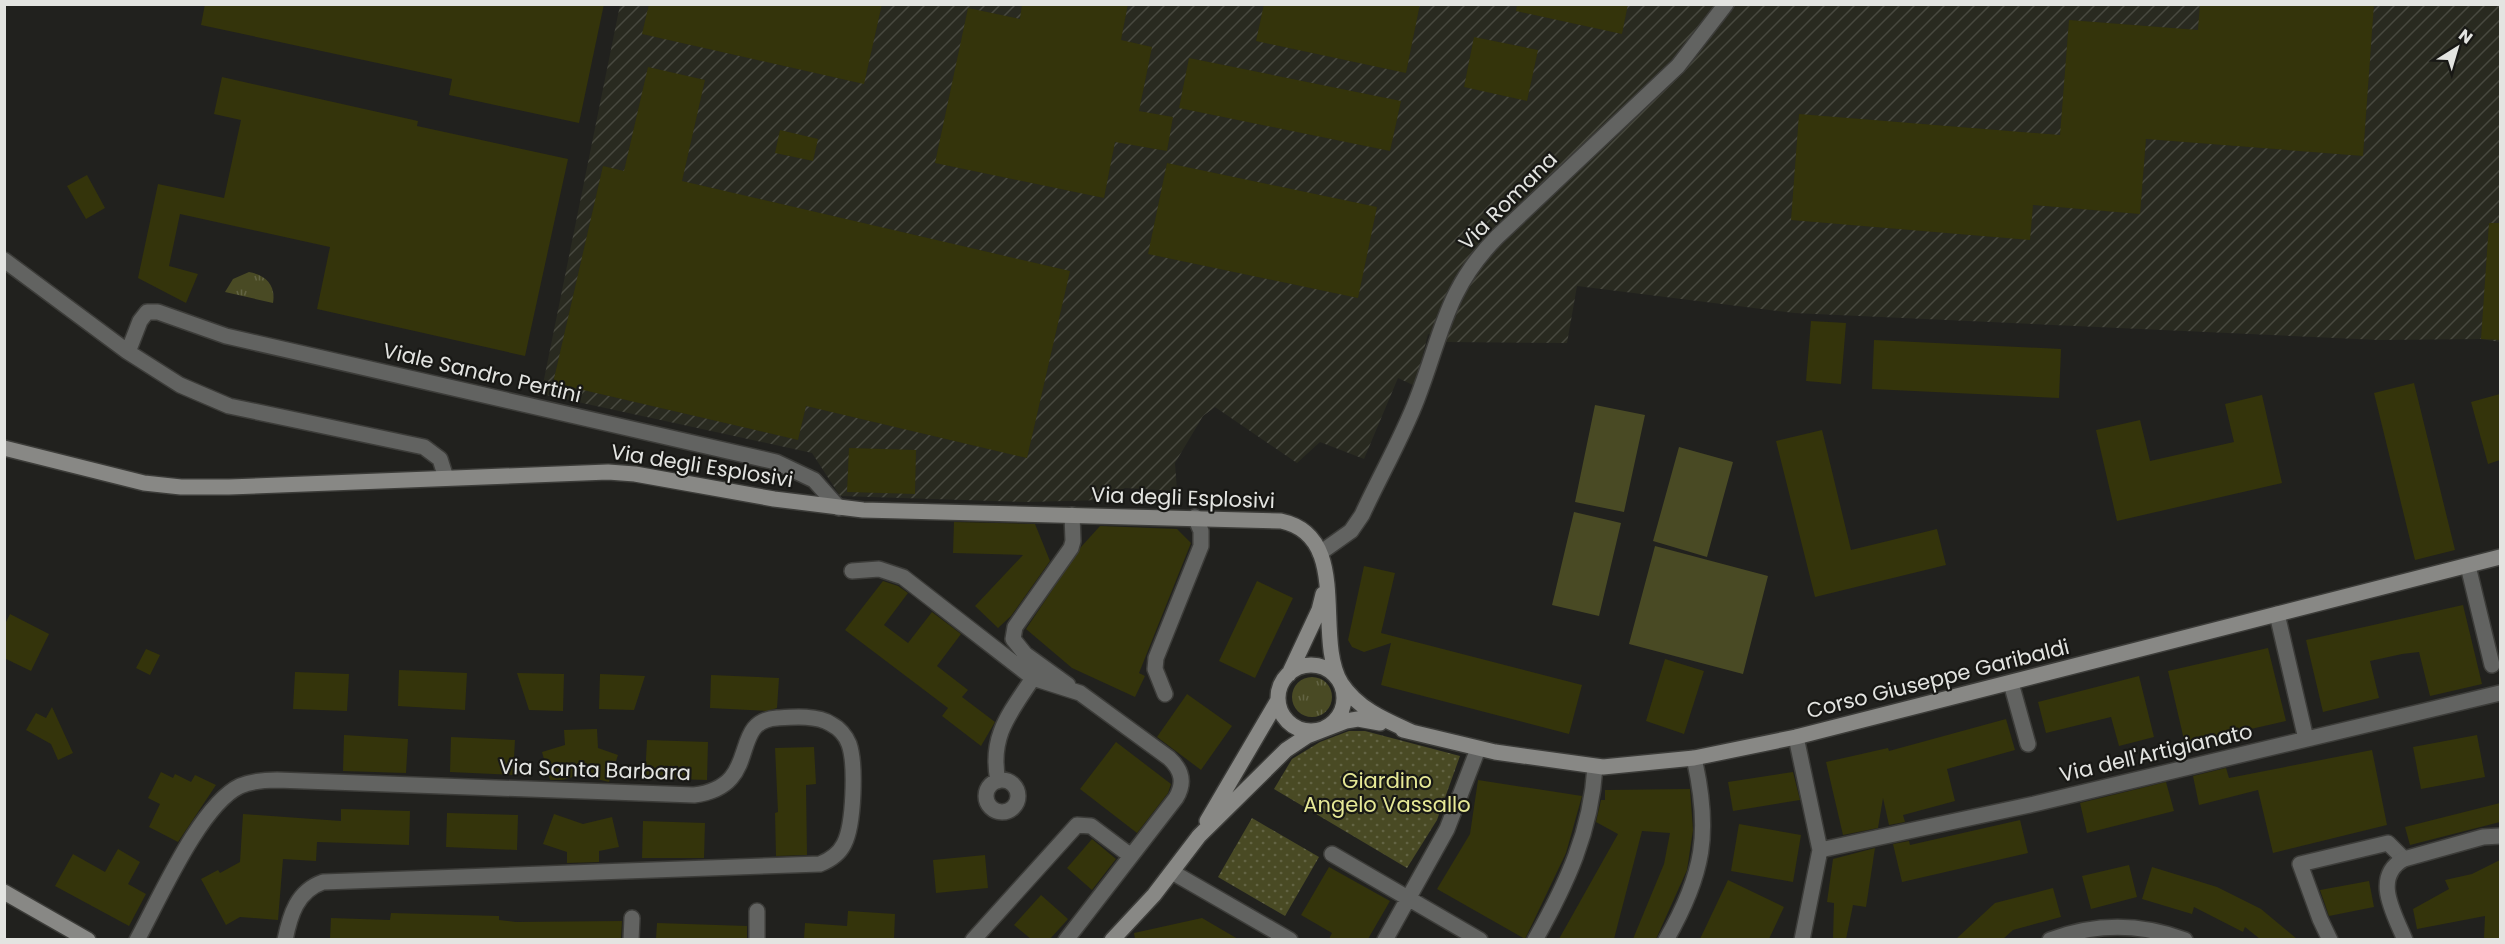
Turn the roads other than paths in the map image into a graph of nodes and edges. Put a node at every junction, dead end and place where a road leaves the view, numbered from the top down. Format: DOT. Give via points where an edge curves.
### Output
graph roads {
  1 [pos="1726,4"];
  2 [pos="4,260"];
  3 [pos="129,352"];
  4 [pos="4,448"];
  5 [pos="447,478"];
  6 [pos="839,508"];
  7 [pos="1072,515"];
  8 [pos="1195,517"];
  9 [pos="1320,553"];
  10 [pos="2500,557"];
  11 [pos="2468,566"];
  12 [pos="852,571"];
  13 [pos="1327,580"];
  14 [pos="2277,614"];
  15 [pos="2492,665"];
  16 [pos="1289,674"];
  17 [pos="1033,678"];
  18 [pos="1340,681"];
  19 [pos="2010,683"];
  20 [pos="1080,693"];
  21 [pos="2500,693"];
  22 [pos="1165,694"];
  23 [pos="1278,700"];
  24 [pos="1322,729"];
  25 [pos="1412,732"];
  26 [pos="1796,737"];
  27 [pos="2306,739"];
  28 [pos="2028,744"];
  29 [pos="1479,749"];
  30 [pos="1694,758"];
  31 [pos="1595,767"];
  32 [pos="998,781"];
  33 [pos="1198,836"];
  34 [pos="2500,836"];
  35 [pos="1820,850"];
  36 [pos="1332,854"];
  37 [pos="1131,856"];
  38 [pos="2404,859"];
  39 [pos="1172,872"];
  40 [pos="4,892"];
  41 [pos="1409,898"];
  42 [pos="757,911"];
  43 [pos="632,918"];
  44 [pos="88,939"];
  45 [pos="137,939"];
  46 [pos="285,939"];
  47 [pos="631,939"];
  48 [pos="757,939"];
  49 [pos="973,939"];
  50 [pos="1066,939"];
  51 [pos="1112,939"];
  52 [pos="1290,939"];
  53 [pos="1385,939"];
  54 [pos="1480,939"];
  55 [pos="1535,939"];
  56 [pos="1666,939"];
  57 [pos="1802,939"];
  58 [pos="2050,939"];
  59 [pos="2185,939"];
  60 [pos="2330,939"];
  61 [pos="2405,939"];
  1 -- 9 [label="street, Via Romana" via="1678,66 1497,237 1474,264 1445,314 1417,399 1362,515 1351,531"];
  2 -- 3 [label="street"];
  3 -- 5 [label="street" via="180,385 229,406 424,447 440,459"];
  3 -- 6 [label="street, Viale Sandro Pertini" via="143,316 158,312 226,336 776,462 814,480"];
  4 -- 5 [label="main road, Via degli Esplosivi" via="120,478 181,487"];
  5 -- 6 [label="main road, Via degli Esplosivi" via="608,472"];
  6 -- 7 [label="main road, Via degli Esplosivi"];
  7 -- 8 [label="main road, Via degli Esplosivi"];
  7 -- 20 [label="street" via="1071,548 1015,627 1013,639 1025,654"];
  8 -- 9 [label="main road, Via degli Esplosivi" via="1287,522 1305,532"];
  8 -- 22 [label="street" via="1202,531 1201,546 1156,658 1155,669"];
  9 -- 13 [label="main road, Via degli Esplosivi"];
  10 -- 11 [label="main road, Corso Giuseppe Garibaldi"];
  11 -- 14 [label="main road, Corso Giuseppe Garibaldi"];
  11 -- 15 [label="street"];
  12 -- 17 [label="street" via="879,569 903,577"];
  13 -- 16 [label="main road, Via degli Esplosivi" via="1319,610"];
  13 -- 18 [label="main road, Via degli Esplosivi" via="1330,646"];
  14 -- 19 [label="main road, Corso Giuseppe Garibaldi"];
  14 -- 27 [label="street"];
  16 -- 18 [label="main road" via="1297,668 1316,665 1334,673"];
  16 -- 23 [label="main road"];
  17 -- 20 [label="street"];
  17 -- 32 [label="street" via="999,736 994,758"];
  18 -- 24 [label="main road" via="1345,700 1342,710 1338,718"];
  18 -- 25 [label="main road, Corso Giuseppe Garibaldi" via="1369,711"];
  19 -- 26 [label="main road, Corso Giuseppe Garibaldi"];
  19 -- 28 [label="street"];
  20 -- 37 [label="street" via="1169,758 1182,780 1180,791"];
  21 -- 27 [label="street, Via dell'Artigianato"];
  23 -- 24 [label="main road" via="1284,717 1293,725 1310,731"];
  23 -- 33 [label="main road"];
  24 -- 25 [label="main road, Corso Giuseppe Garibaldi" via="1358,719"];
  24 -- 33 [label="main road, Corso Giuseppe Garibaldi" via="1286,750"];
  25 -- 29 [label="main road, Corso Giuseppe Garibaldi"];
  26 -- 30 [label="main road, Corso Giuseppe Garibaldi"];
  26 -- 35 [label="street"];
  27 -- 35 [label="street, Via dell'Artigianato"];
  29 -- 31 [label="main road, Corso Giuseppe Garibaldi"];
  29 -- 41 [label="street" via="1447,830"];
  30 -- 31 [label="main road, Corso Giuseppe Garibaldi"];
  30 -- 56 [label="street" via="1703,809 1702,850 1685,906"];
  31 -- 55 [label="street" via="1592,804 1579,852"];
  33 -- 39 [label="main road, Corso Giuseppe Garibaldi"];
  34 -- 38 [label="street" via="2482,837"];
  35 -- 57 [label="street"];
  36 -- 41 [label="street"];
  37 -- 49 [label="street" via="1095,828 1077,825"];
  37 -- 50 [label="street"];
  38 -- 60 [label="street" via="2388,843 2300,864"];
  38 -- 61 [label="street" via="2393,867 2387,883 2391,906"];
  39 -- 51 [label="main road, Corso Giuseppe Garibaldi"];
  39 -- 52 [label="street"];
  40 -- 44 [label="main road"];
  41 -- 53 [label="street"];
  41 -- 54 [label="street"];
  42 -- 48 [label="street"];
  43 -- 47 [label="street"];
  45 -- 46 [label="street, Via Santa Barbara" via="198,831 224,798 249,783 289,780 694,795 719,788 735,774 748,736 766,720 826,721 840,731 850,746 850,824 841,849 820,864 324,882 306,891 298,901"];
  58 -- 59 [label="street" via="2082,930 2121,927 2149,929"];
}
